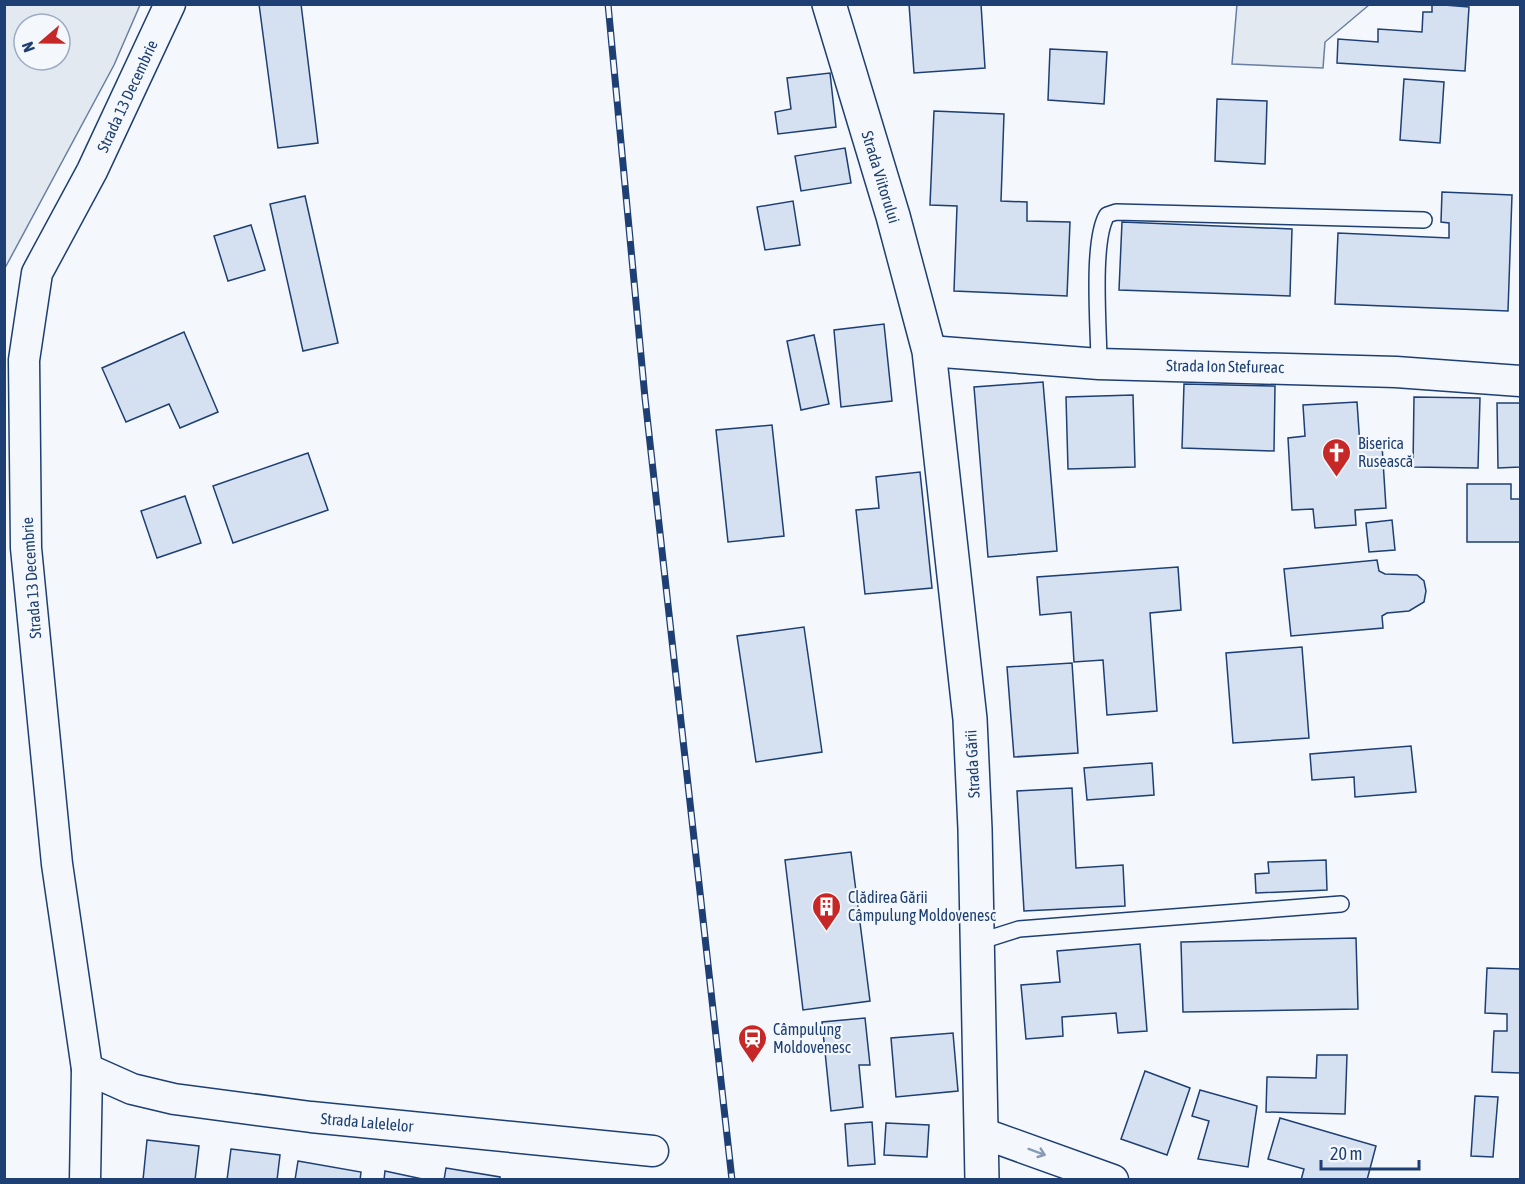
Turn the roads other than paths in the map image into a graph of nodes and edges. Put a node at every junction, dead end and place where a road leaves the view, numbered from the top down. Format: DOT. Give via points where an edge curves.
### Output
graph roads {
  1 [pos="170,4"];
  2 [pos="829,4"];
  3 [pos="1424,220"];
  4 [pos="929,351"];
  5 [pos="1100,364"];
  6 [pos="1521,381"];
  7 [pos="1341,904"];
  8 [pos="978,942"];
  9 [pos="87,1069"];
  10 [pos="982,1133"];
  11 [pos="653,1151"];
  12 [pos="85,1179"];
  13 [pos="982,1179"];
  14 [pos="1113,1179"];
  1 -- 9 [label="street, Strada 13 Decembrie" via="92,171 37,273 24,360 26,548 57,864"];
  2 -- 4 [label="street, Strada Viitorului"];
  3 -- 5 [label="lane" via="1116,212 1107,215 1101,224 1099,247"];
  4 -- 5 [label="street, Strada Ion Stefureac"];
  4 -- 8 [label="street, Strada Gării" via="970,719"];
  5 -- 6 [label="street, Strada Ion Stefureac" via="1340,369"];
  7 -- 8 [label="lane" via="1031,928"];
  8 -- 10 [label="street, Strada Gării"];
  9 -- 11 [label="street, Strada Lalelelor" via="132,1089 174,1099 311,1117"];
  9 -- 12 [label="street, Strada 13 Decembrie"];
  10 -- 13 [label="street, Strada Gării"];
  10 -- 14 [label="street, one-way"];
}
